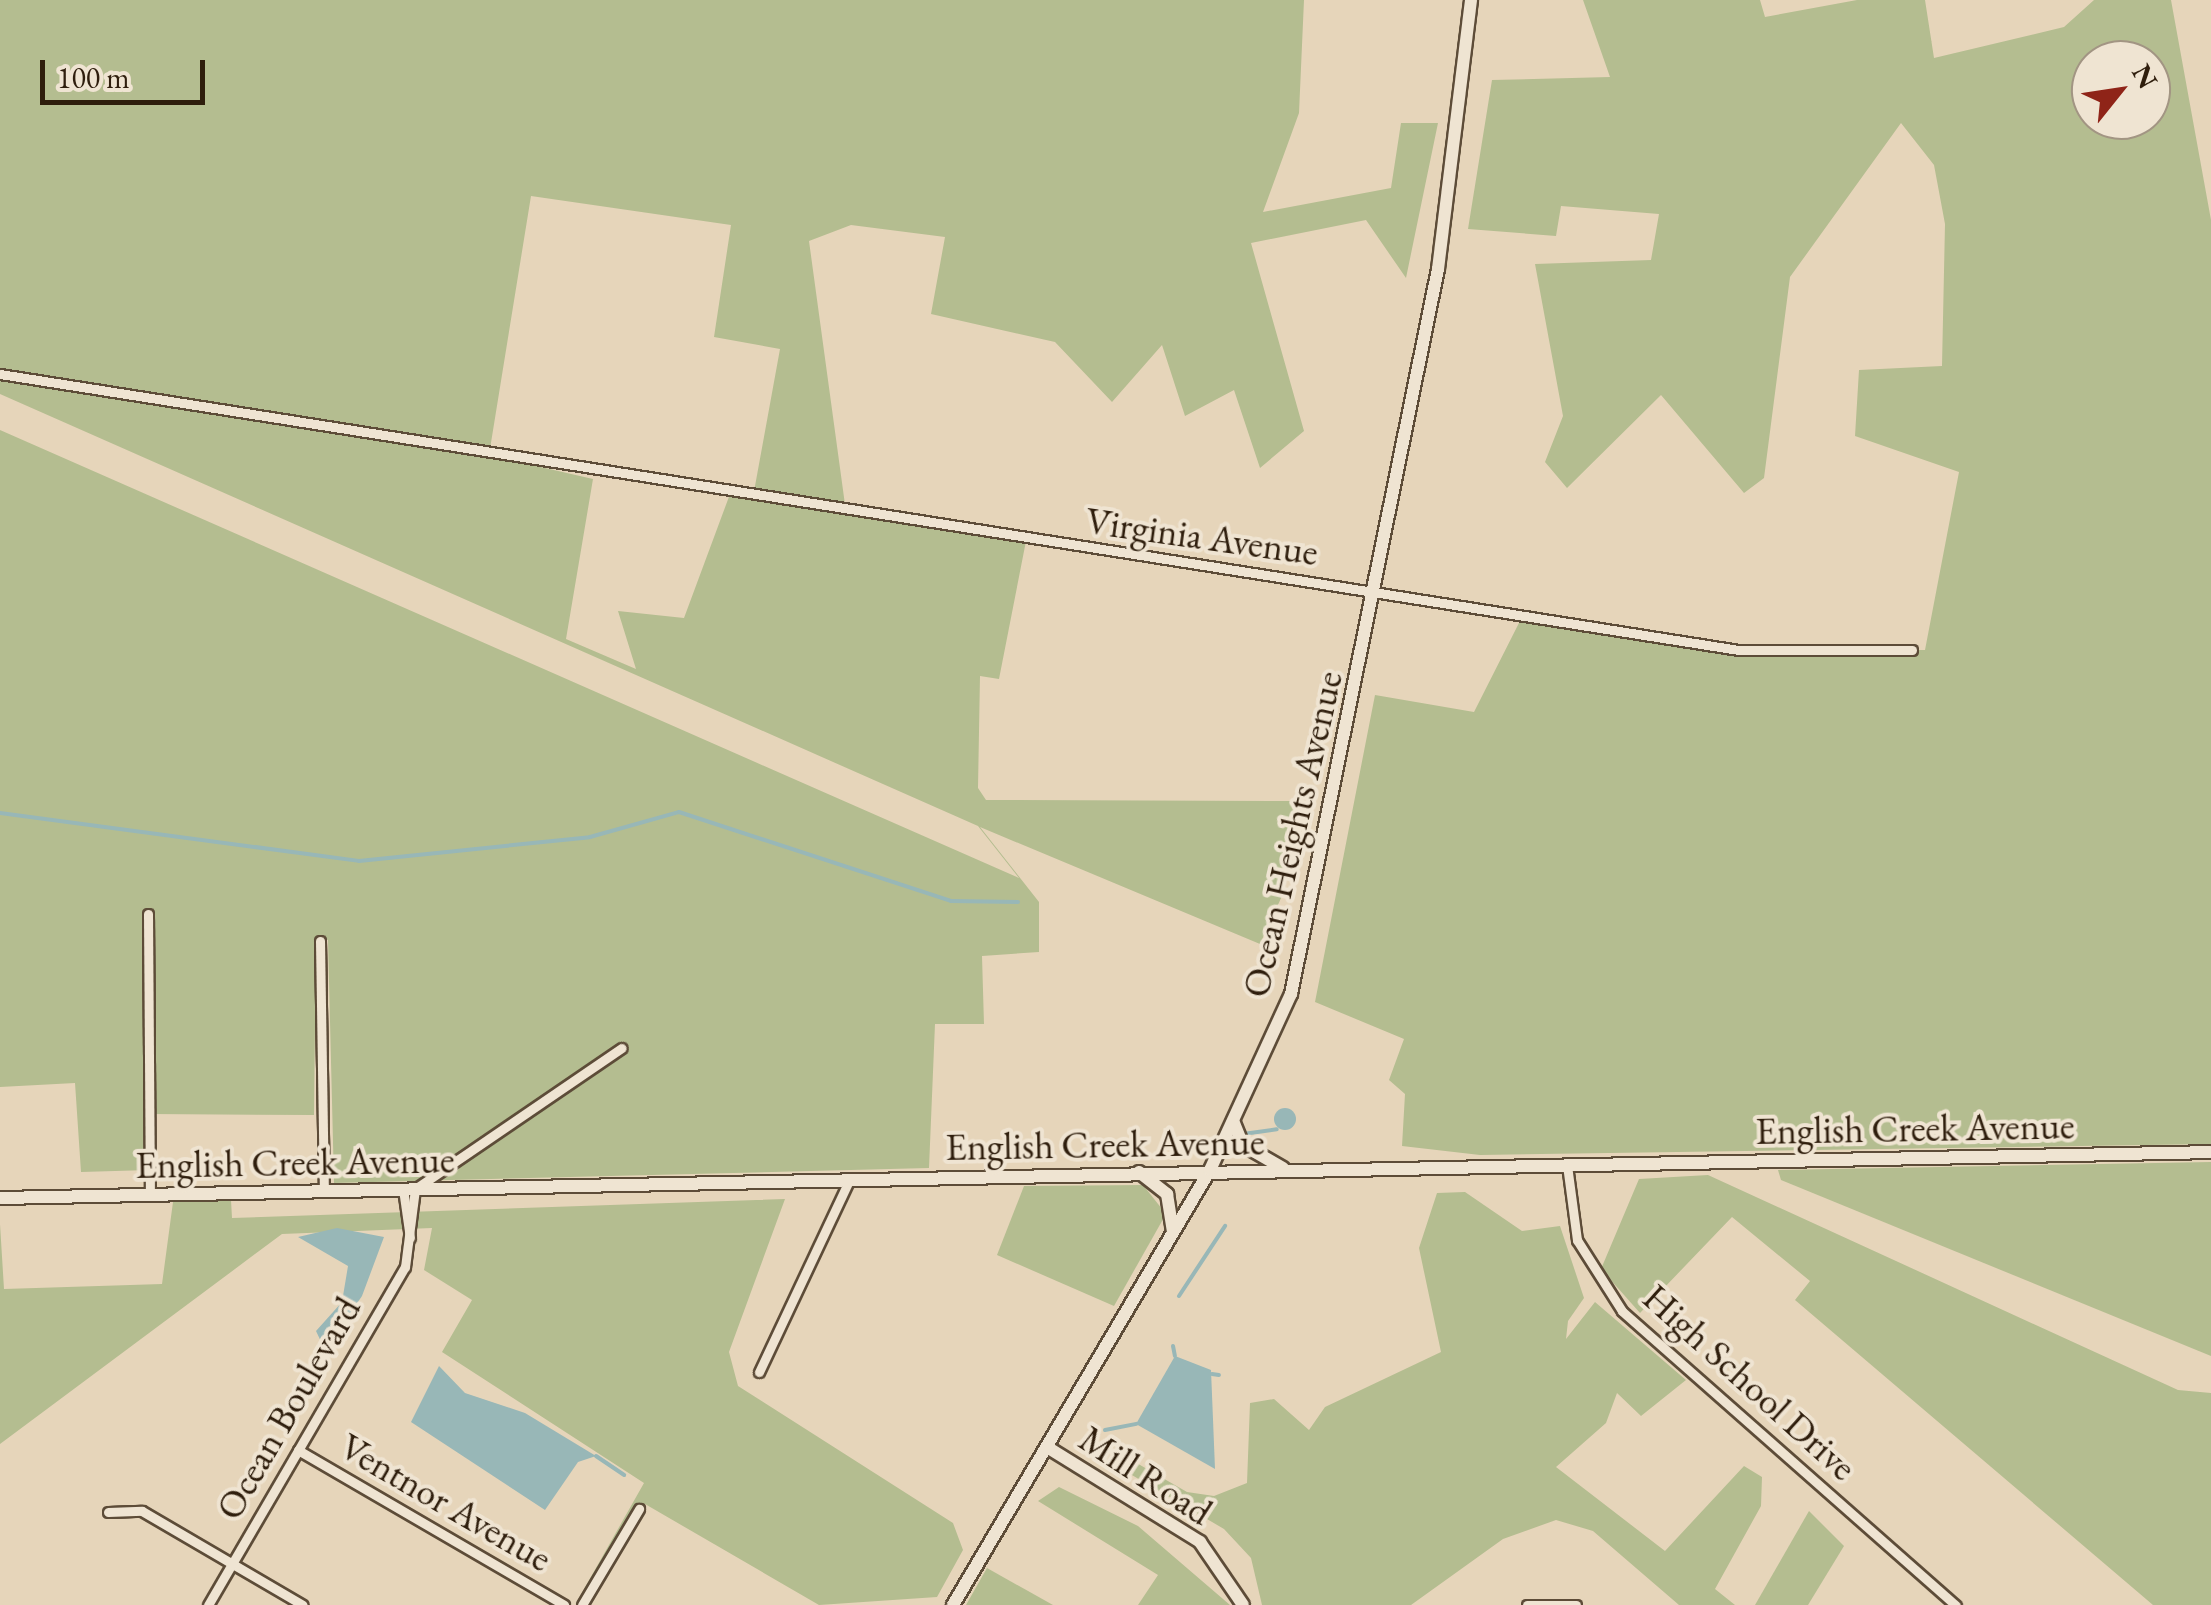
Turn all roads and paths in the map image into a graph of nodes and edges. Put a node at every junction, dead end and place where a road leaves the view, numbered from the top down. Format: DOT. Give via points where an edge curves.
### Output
graph roads {
  1 [pos="1472,0"];
  2 [pos="0,374"];
  3 [pos="1377,591"];
  4 [pos="1912,650"];
  5 [pos="148,914"];
  6 [pos="320,942"];
  7 [pos="622,1048"];
  8 [pos="1234,1123"];
  9 [pos="2211,1152"];
  10 [pos="1567,1165"];
  11 [pos="1285,1169"];
  12 [pos="1210,1170"];
  13 [pos="1137,1171"];
  14 [pos="850,1179"];
  15 [pos="409,1190"];
  16 [pos="324,1191"];
  17 [pos="150,1195"];
  18 [pos="0,1198"];
  19 [pos="1173,1232"];
  20 [pos="759,1372"];
  21 [pos="1047,1447"];
  22 [pos="298,1450"];
  23 [pos="640,1509"];
  24 [pos="108,1512"];
  25 [pos="232,1563"];
  26 [pos="208,1605"];
  27 [pos="303,1605"];
  28 [pos="564,1605"];
  29 [pos="582,1605"];
  30 [pos="953,1605"];
  31 [pos="1243,1605"];
  32 [pos="1528,1605"];
  33 [pos="1576,1605"];
  34 [pos="1956,1605"];
  1 -- 3 [label="main road, Ocean Heights Avenue" via="1458,144"];
  2 -- 3 [label="street, Virginia Avenue"];
  3 -- 4 [label="street, Virginia Avenue" via="1769,654"];
  3 -- 8 [label="main road, Ocean Heights Avenue" via="1302,955"];
  5 -- 17 [label="street"];
  6 -- 16 [label="street"];
  7 -- 15 [label="street"];
  8 -- 11 [label="main road" via="1243,1145"];
  8 -- 12 [label="main road, Ocean Heights Avenue"];
  9 -- 10 [label="main road, English Creek Avenue"];
  10 -- 11 [label="main road, English Creek Avenue"];
  10 -- 34 [label="street, High School Drive" via="1577,1240 1622,1311"];
  11 -- 12 [label="main road, English Creek Avenue"];
  12 -- 13 [label="main road, English Creek Avenue"];
  12 -- 19 [label="main road, Ocean Heights Avenue"];
  13 -- 14 [label="main road, English Creek Avenue"];
  13 -- 19 [label="main road" via="1167,1194"];
  14 -- 15 [label="main road, English Creek Avenue"];
  14 -- 20 [label="street"];
  15 -- 16 [label="main road, English Creek Avenue"];
  15 -- 22 [label="street, Ocean Boulevard" via="405,1268"];
  16 -- 17 [label="main road, English Creek Avenue"];
  17 -- 18 [label="main road, English Creek Avenue"];
  19 -- 21 [label="main road, Ocean Heights Avenue"];
  21 -- 30 [label="main road, Ocean Heights Avenue"];
  21 -- 31 [label="main road, Mill Road" via="1200,1542"];
  22 -- 25 [label="street, Ocean Boulevard"];
  22 -- 28 [label="street, Ventnor Avenue"];
  23 -- 29 [label="street"];
  24 -- 25 [label="street" via="142,1511"];
  25 -- 26 [label="street, Ocean Boulevard"];
  25 -- 27 [label="street"];
  32 -- 33 [label="street"];
}
